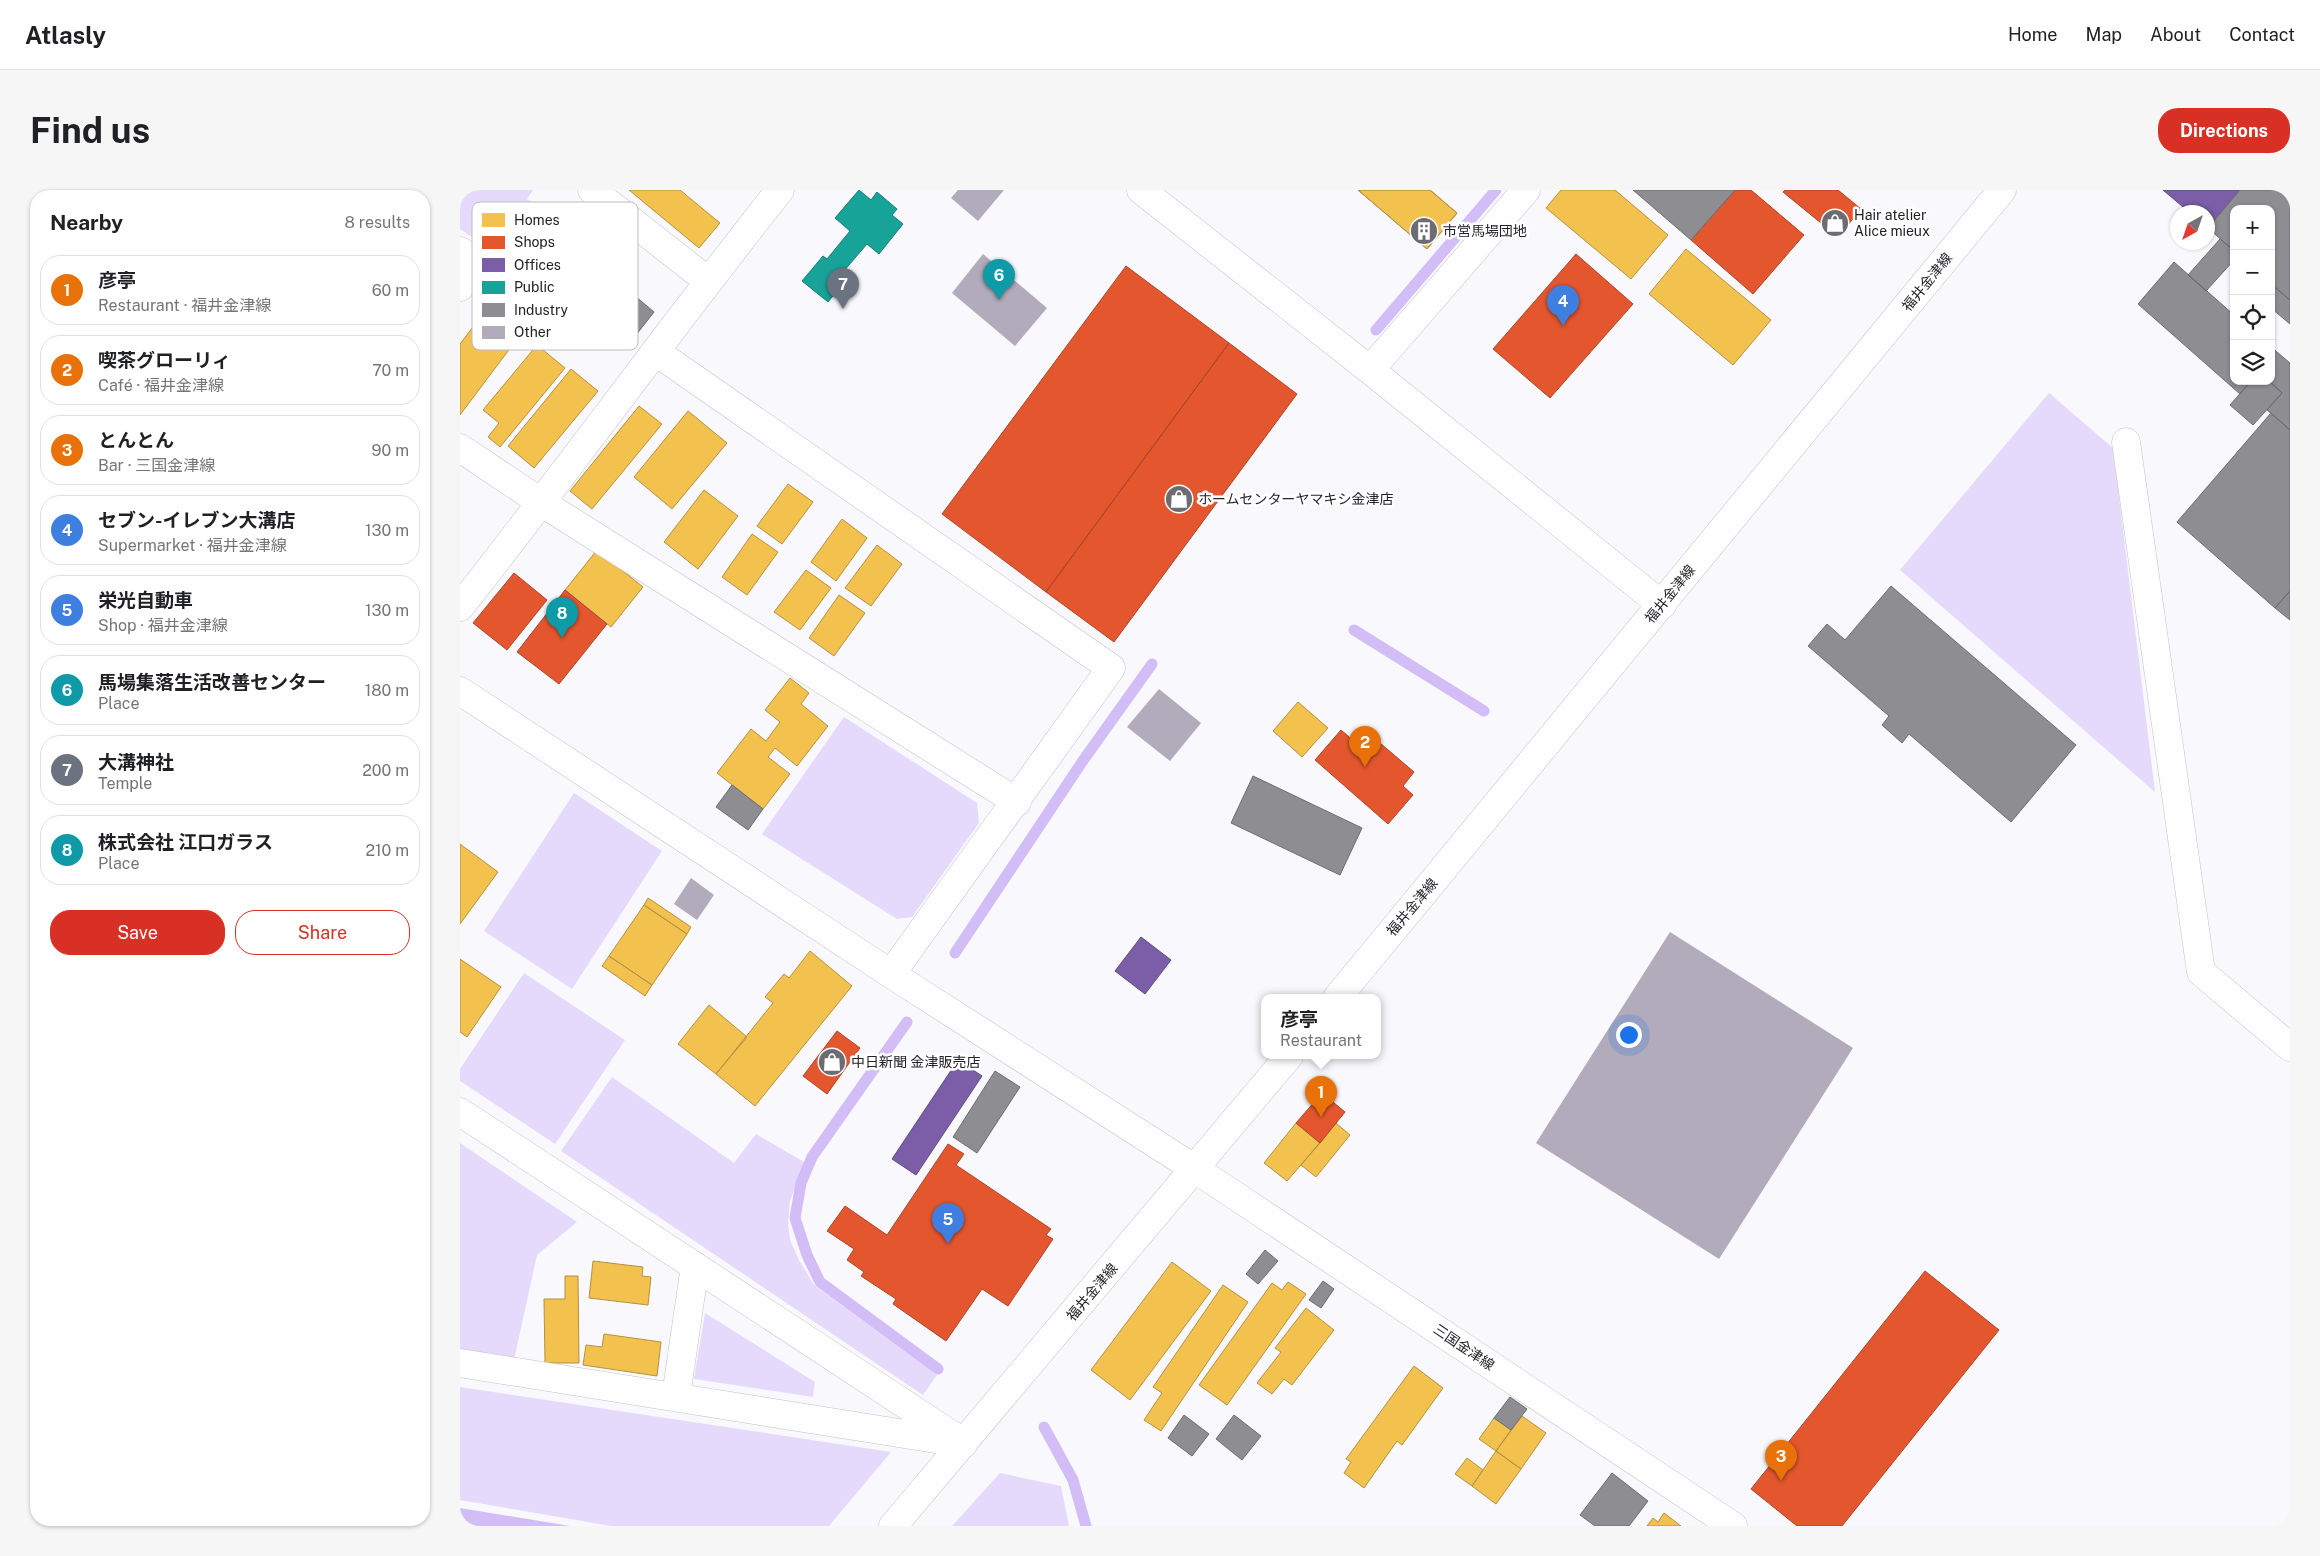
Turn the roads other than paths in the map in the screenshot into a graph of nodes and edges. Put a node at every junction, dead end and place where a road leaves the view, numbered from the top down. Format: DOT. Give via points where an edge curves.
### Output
graph roads {
  1 [pos="592,190"];
  2 [pos="780,190"];
  3 [pos="1141,190"];
  4 [pos="1526,190"];
  5 [pos="2002,190"];
  6 [pos="607,202"];
  7 [pos="638,226"];
  8 [pos="460,251"];
  9 [pos="472,259"];
  10 [pos="472,266"];
  11 [pos="708,281"];
  12 [pos="460,287"];
  13 [pos="656,352"];
  14 [pos="1370,370"];
  15 [pos="2126,442"];
  16 [pos="460,448"];
  17 [pos="542,503"];
  18 [pos="1662,605"];
  19 [pos="460,607"];
  20 [pos="460,691"];
  21 [pos="1016,802"];
  22 [pos="891,974"];
  23 [pos="1340,994"];
  24 [pos="2290,1048"];
  25 [pos="1287,1059"];
  26 [pos="460,1112"];
  27 [pos="1196,1169"];
  28 [pos="695,1266"];
  29 [pos="460,1363"];
  30 [pos="676,1396"];
  31 [pos="957,1452"];
  32 [pos="893,1526"];
  33 [pos="1732,1526"];
  1 -- 6 [label="street"];
  2 -- 11 [label="street"];
  3 -- 14 [label="street"];
  4 -- 14 [label="street"];
  5 -- 18 [label="street, 福井金津線"];
  7 -- 11 [label="street"];
  8 -- 9 [label="street"];
  10 -- 12 [label="street"];
  11 -- 13 [label="street"];
  13 -- 17 [label="street"];
  13 -- 21 [label="street" via="1111,668"];
  14 -- 18 [label="street"];
  15 -- 24 [label="street" via="2201,972"];
  16 -- 17 [label="street"];
  17 -- 19 [label="street"];
  17 -- 21 [label="street"];
  18 -- 23 [label="street, 福井金津線"];
  20 -- 22 [label="street, 三国金津線"];
  21 -- 22 [label="street"];
  22 -- 27 [label="street, 三国金津線"];
  25 -- 27 [label="street, 福井金津線"];
  26 -- 28 [label="street"];
  27 -- 31 [label="street, 福井金津線"];
  27 -- 33 [label="street, 三国金津線"];
  28 -- 30 [label="street"];
  28 -- 31 [label="street"];
  29 -- 30 [label="street"];
  30 -- 31 [label="street"];
  31 -- 32 [label="street, 福井金津線"];
}
